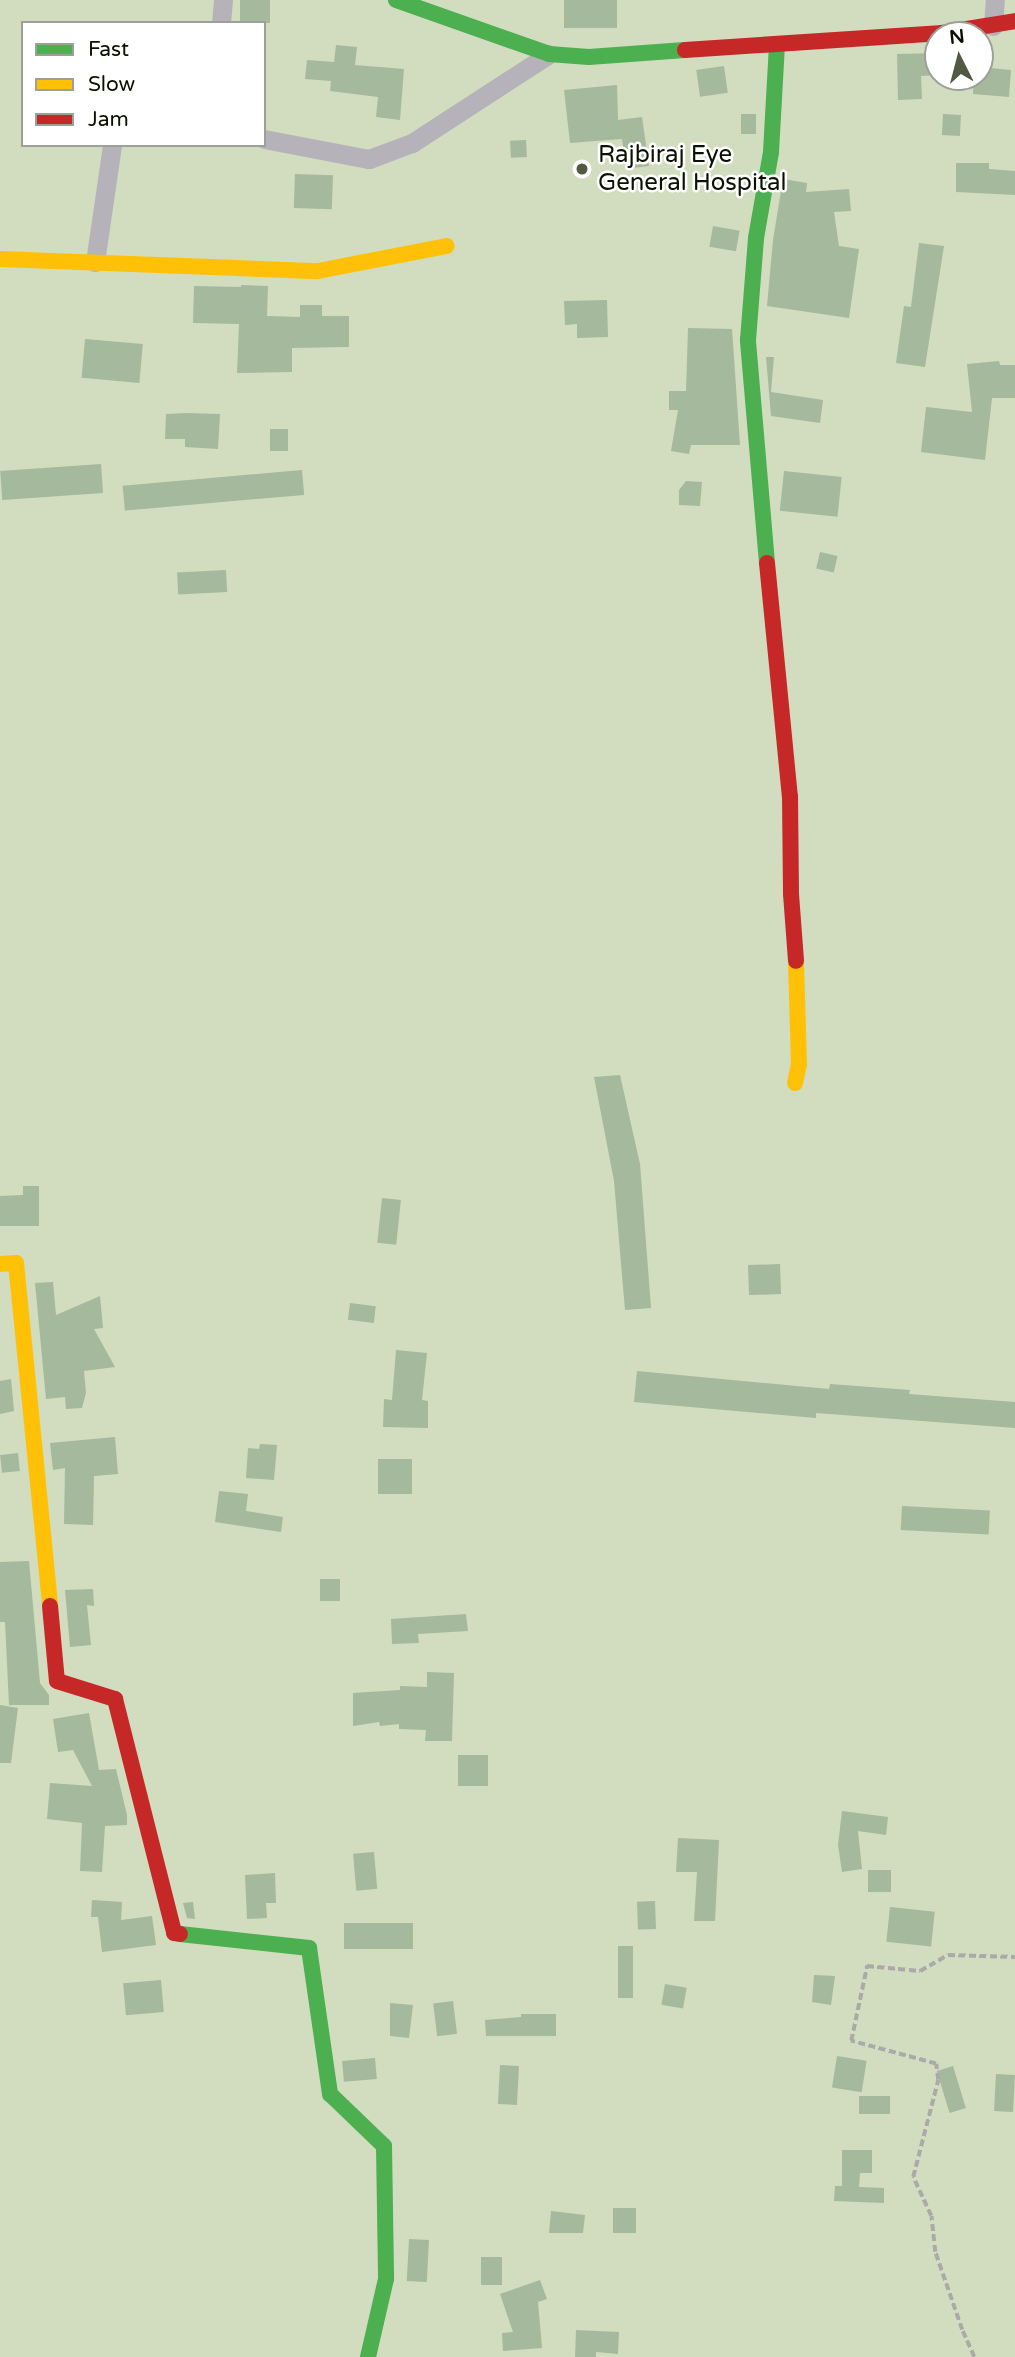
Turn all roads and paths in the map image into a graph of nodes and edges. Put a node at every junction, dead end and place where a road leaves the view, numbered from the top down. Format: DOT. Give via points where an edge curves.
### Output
graph roads {
  1 [pos="223,0"];
  2 [pos="396,0"];
  3 [pos="995,0"];
  4 [pos="221,21"];
  5 [pos="993,21"];
  6 [pos="1015,21"];
  7 [pos="994,26"];
  8 [pos="924,34"];
  9 [pos="777,44"];
  10 [pos="549,54"];
  11 [pos="266,139"];
  12 [pos="112,147"];
  13 [pos="447,246"];
  14 [pos="0,258"];
  15 [pos="95,262"];
  16 [pos="795,1083"];
  17 [pos="0,1264"];
  18 [pos="1015,1957"];
  19 [pos="368,2357"];
  20 [pos="974,2357"];
  1 -- 4 [label="street"];
  2 -- 10 [label="street"];
  3 -- 5 [label="street"];
  6 -- 7 [label="street"];
  8 -- 9 [label="street"];
  9 -- 10 [label="street" via="589,57"];
  9 -- 16 [label="street" via="771,152 756,237 748,340 790,797 799,1050"];
  10 -- 11 [label="street" via="412,144 369,159"];
  12 -- 15 [label="street"];
  13 -- 15 [label="street" via="318,271"];
  14 -- 15 [label="street"];
  17 -- 19 [label="street" via="16,1263 57,1681 115,1699 174,1933 309,1948 330,2094 384,2146 386,2279"];
  18 -- 20 [label="path" via="948,1955 920,1972 867,1966 851,2041 936,2064 938,2080 914,2177 931,2216 935,2252"];
}
